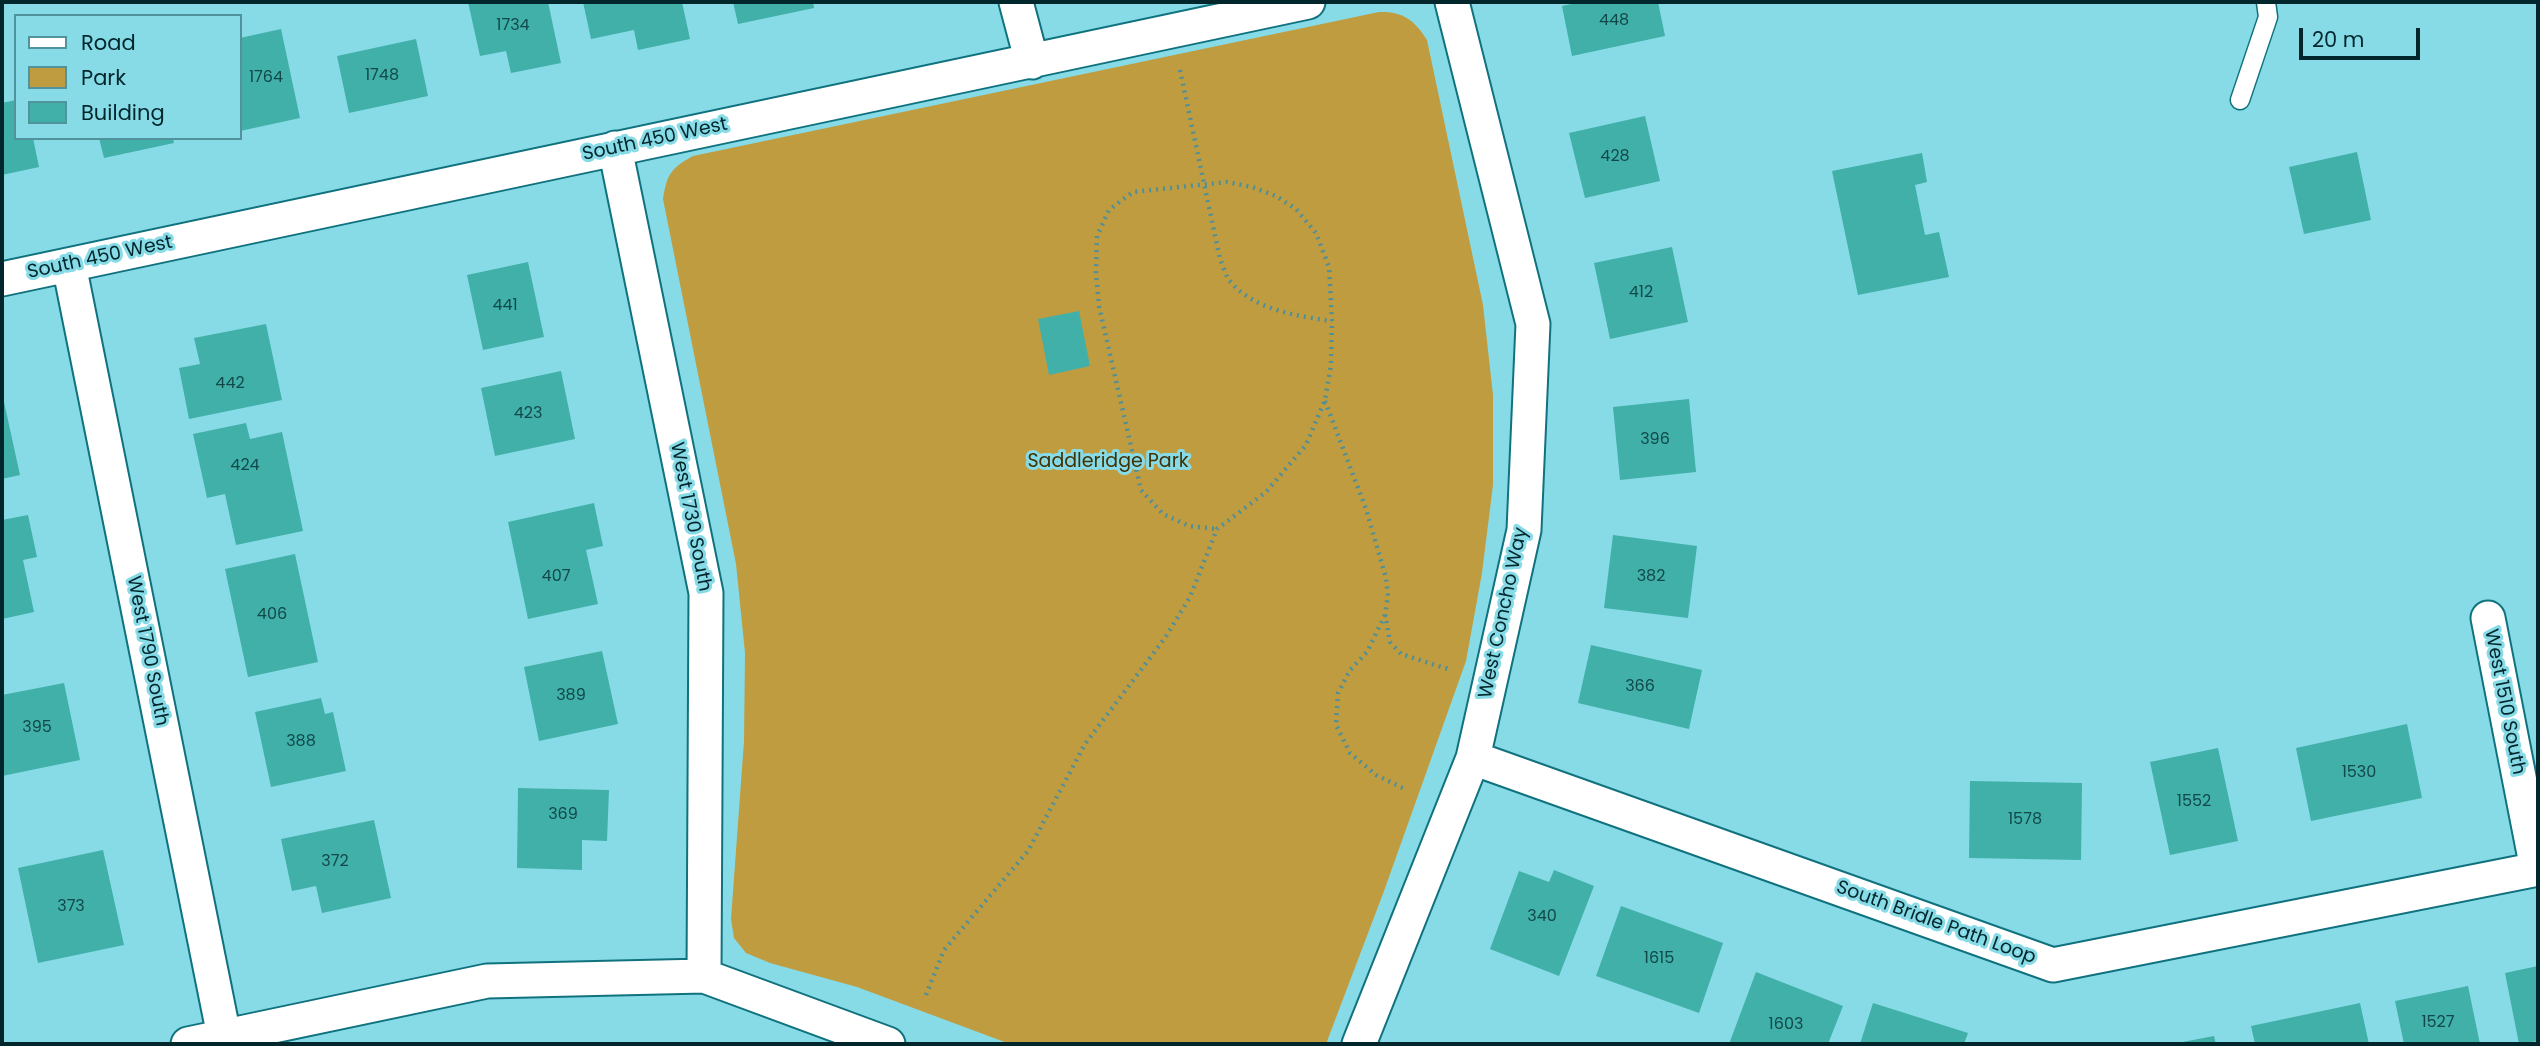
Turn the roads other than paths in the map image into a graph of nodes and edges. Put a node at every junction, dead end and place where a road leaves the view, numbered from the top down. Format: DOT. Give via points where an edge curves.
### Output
graph roads {
  1 [pos="1016,2"];
  2 [pos="1308,2"];
  3 [pos="1452,2"];
  4 [pos="2266,2"];
  5 [pos="1032,62"];
  6 [pos="2240,100"];
  7 [pos="615,148"];
  8 [pos="69,265"];
  9 [pos="2,279"];
  10 [pos="2488,618"];
  11 [pos="1473,758"];
  12 [pos="2537,869"];
  13 [pos="704,976"];
  14 [pos="224,1037"];
  15 [pos="188,1044"];
  16 [pos="888,1044"];
  17 [pos="1359,1044"];
  1 -- 5 [label="street"];
  2 -- 5 [label="street, South 450 West"];
  3 -- 11 [label="street, West Concho Way" via="1534,324 1524,530"];
  4 -- 6 [label="lane" via="2268,17"];
  5 -- 7 [label="street, South 450 West"];
  7 -- 8 [label="street, South 450 West"];
  7 -- 13 [label="street, West 1730 South" via="706,593"];
  8 -- 9 [label="street, South 450 West"];
  8 -- 14 [label="street, West 1790 South"];
  10 -- 12 [label="street, West 1510 South"];
  11 -- 12 [label="street, South Bridle Path Loop" via="2053,965"];
  11 -- 17 [label="street, West Concho Way"];
  13 -- 14 [label="street" via="487,981"];
  13 -- 16 [label="street"];
  14 -- 15 [label="street"];
}
